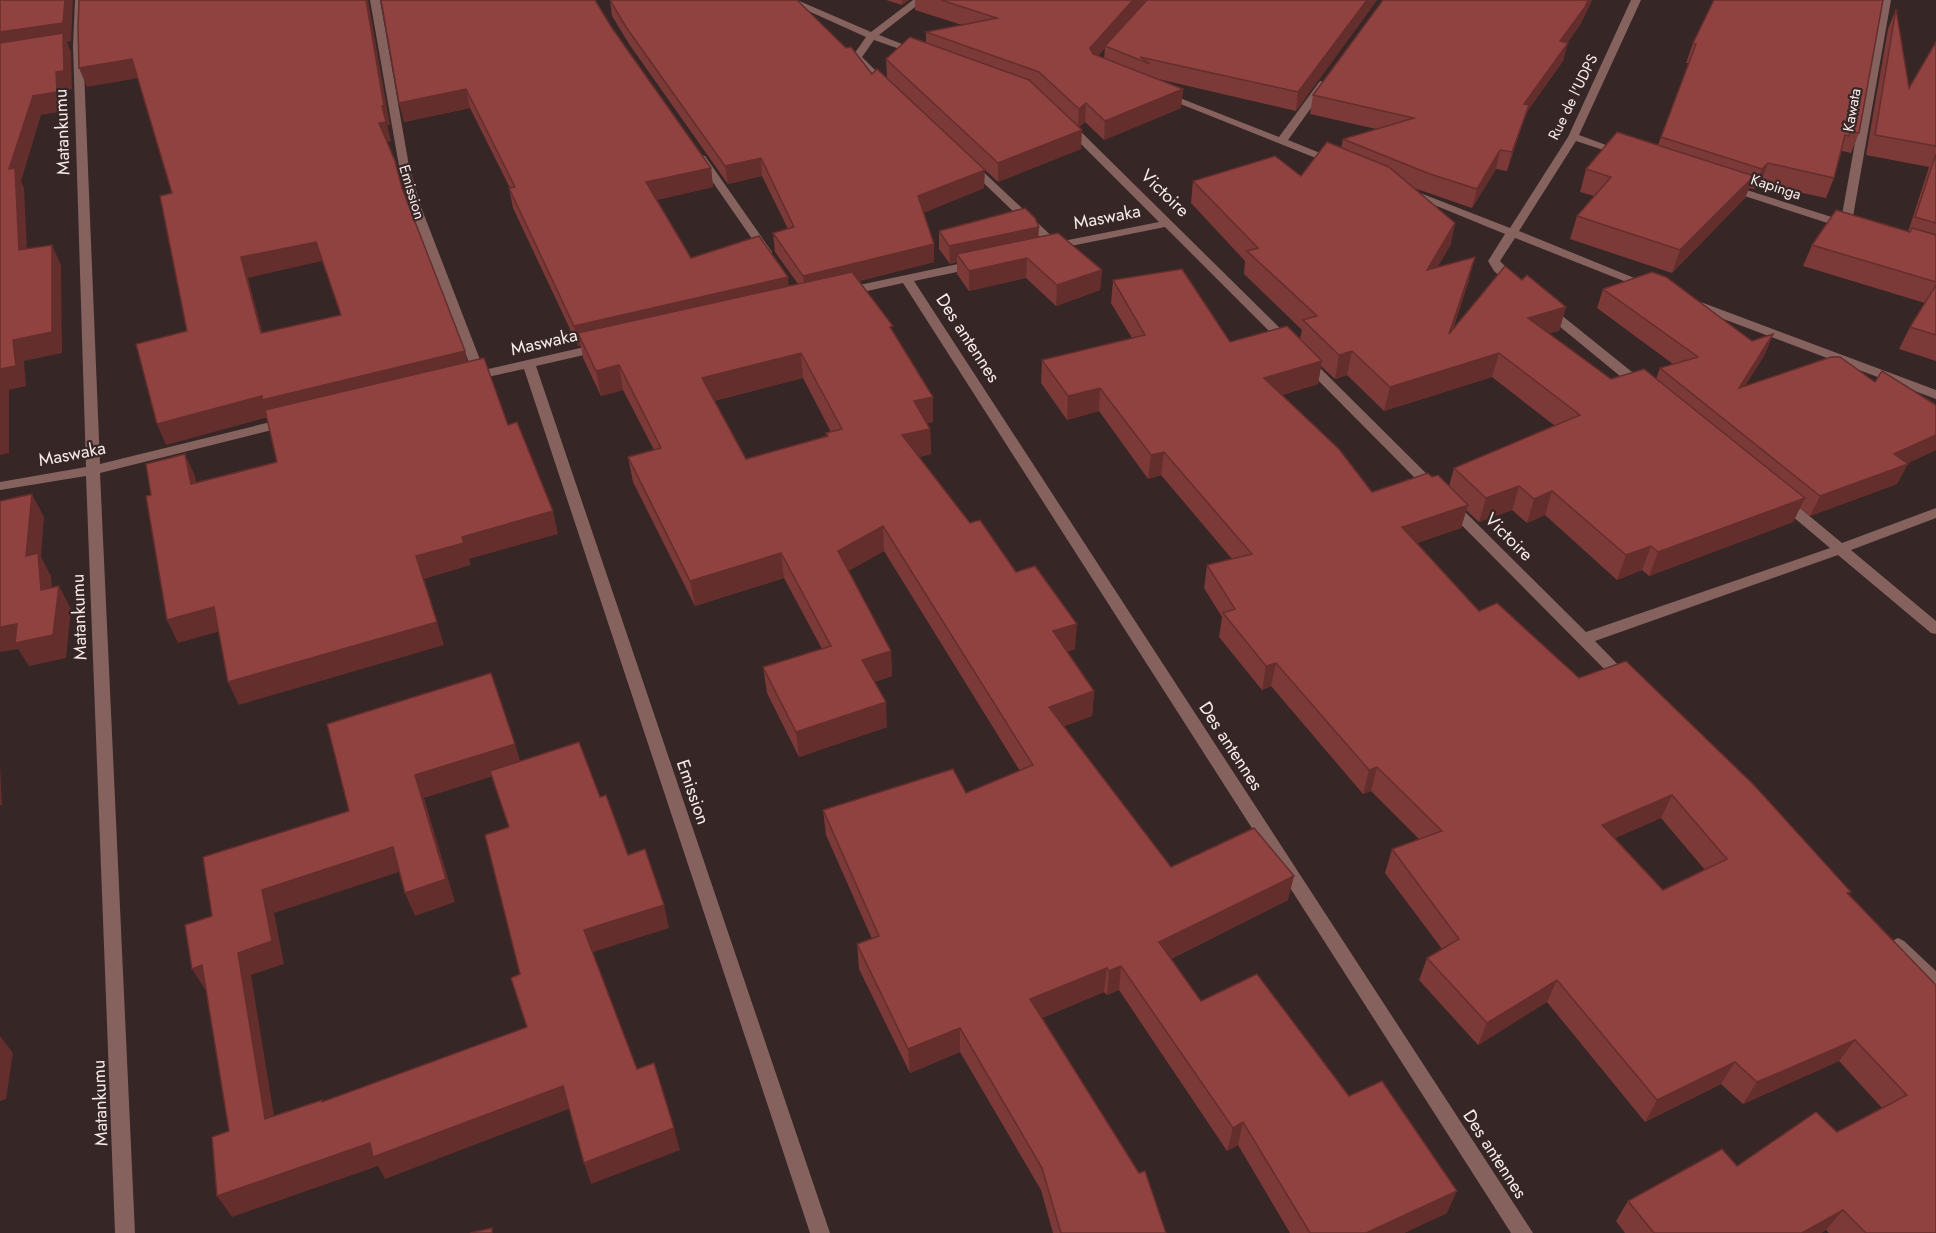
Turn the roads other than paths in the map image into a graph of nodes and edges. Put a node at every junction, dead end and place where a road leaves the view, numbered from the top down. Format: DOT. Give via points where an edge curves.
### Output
graph roads {
  1 [pos="80,0"];
  2 [pos="375,0"];
  3 [pos="789,0"];
  4 [pos="919,0"];
  5 [pos="1636,0"];
  6 [pos="1886,0"];
  7 [pos="872,36"];
  8 [pos="926,55"];
  9 [pos="1330,75"];
  10 [pos="1148,89"];
  11 [pos="893,93"];
  12 [pos="1056,114"];
  13 [pos="1573,137"];
  14 [pos="1282,141"];
  15 [pos="694,149"];
  16 [pos="962,157"];
  17 [pos="1641,159"];
  18 [pos="1347,168"];
  19 [pos="1721,185"];
  20 [pos="1401,189"];
  21 [pos="1168,223"];
  22 [pos="1852,227"];
  23 [pos="1510,233"];
  24 [pos="1056,246"];
  25 [pos="1033,251"];
  26 [pos="987,261"];
  27 [pos="774,263"];
  28 [pos="907,280"];
  29 [pos="1656,288"];
  30 [pos="836,294"];
  31 [pos="1678,297"];
  32 [pos="620,343"];
  33 [pos="529,364"];
  34 [pos="480,375"];
  35 [pos="457,381"];
  36 [pos="1650,393"];
  37 [pos="1936,394"];
  38 [pos="298,420"];
  39 [pos="93,470"];
  40 [pos="0,486"];
  41 [pos="1777,497"];
  42 [pos="1936,513"];
  43 [pos="1841,549"];
  44 [pos="1936,629"];
  45 [pos="1583,639"];
  46 [pos="1634,688"];
  47 [pos="1886,934"];
  48 [pos="1936,983"];
  49 [pos="125,1233"];
  50 [pos="820,1233"];
  51 [pos="1523,1233"];
  1 -- 39 [label="street, Matankumu" via="73,46"];
  2 -- 34 [label="street, Emission" via="406,176"];
  3 -- 7 [label="street"];
  4 -- 7 [label="street"];
  5 -- 13 [label="street, Rue de l'UDPS"];
  6 -- 22 [label="street, Kawata"];
  7 -- 8 [label="street"];
  7 -- 11 [label="street" via="857,57"];
  9 -- 14 [label="street"];
  10 -- 14 [label="street"];
  12 -- 21 [label="street, Victoire"];
  13 -- 17 [label="street"];
  13 -- 23 [label="street, Rue de l'UDPS"];
  14 -- 18 [label="street"];
  15 -- 27 [label="street"];
  16 -- 24 [label="street"];
  19 -- 22 [label="street, Kapinga"];
  20 -- 23 [label="street"];
  21 -- 24 [label="street, Maswaka"];
  21 -- 45 [label="street, Victoire"];
  23 -- 29 [label="street"];
  23 -- 36 [label="street, Rue de l'UDPS" via="1494,261 1497,268"];
  24 -- 25 [label="street, Maswaka"];
  26 -- 28 [label="street"];
  28 -- 30 [label="street"];
  28 -- 51 [label="street, Des antennes"];
  31 -- 37 [label="street"];
  32 -- 33 [label="street, Maswaka"];
  33 -- 34 [label="street, Maswaka"];
  33 -- 50 [label="street, Emission"];
  34 -- 35 [label="street, Maswaka"];
  38 -- 39 [label="street, Maswaka"];
  39 -- 40 [label="street, Maswaka"];
  39 -- 49 [label="street, Matankumu"];
  41 -- 43 [label="street"];
  42 -- 43 [label="street"];
  43 -- 44 [label="street"];
  43 -- 45 [label="street"];
  45 -- 46 [label="street, Victoire"];
  47 -- 48 [label="street"];
}
